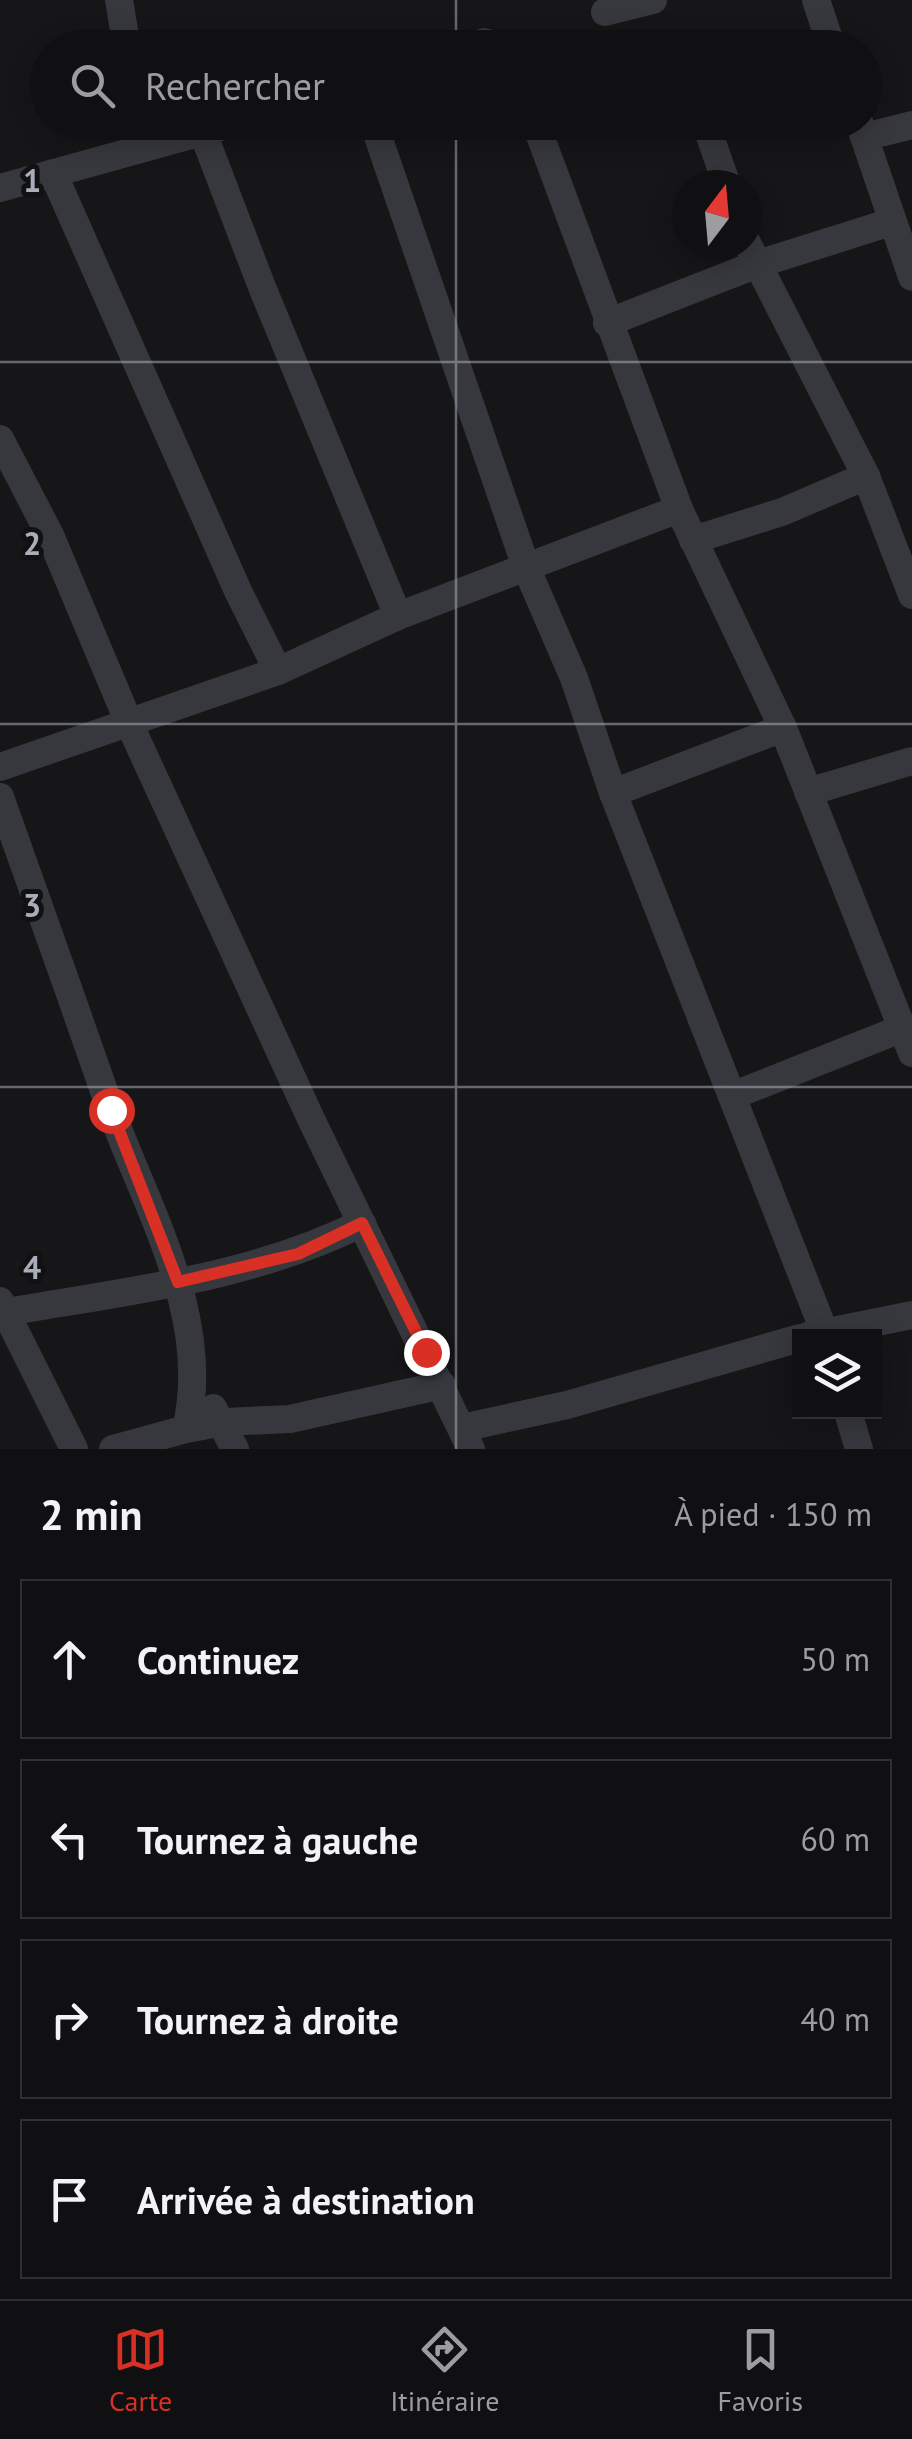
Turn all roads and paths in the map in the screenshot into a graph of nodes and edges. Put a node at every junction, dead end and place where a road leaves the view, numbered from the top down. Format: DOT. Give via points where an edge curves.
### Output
graph roads {
  1 [pos="119,0"];
  2 [pos="653,0"];
  3 [pos="816,0"];
  4 [pos="605,12"];
  5 [pos="125,30"];
  6 [pos="826,30"];
  7 [pos="912,125"];
  8 [pos="882,128"];
  9 [pos="131,140"];
  10 [pos="207,140"];
  11 [pos="379,140"];
  12 [pos="541,140"];
  13 [pos="711,140"];
  14 [pos="865,140"];
  15 [pos="722,170"];
  16 [pos="53,173"];
  17 [pos="0,188"];
  18 [pos="891,222"];
  19 [pos="762,251"];
  20 [pos="739,260"];
  21 [pos="754,260"];
  22 [pos="912,277"];
  23 [pos="607,324"];
  24 [pos="0,439"];
  25 [pos="866,476"];
  26 [pos="678,509"];
  27 [pos="693,540"];
  28 [pos="526,566"];
  29 [pos="912,595"];
  30 [pos="398,616"];
  31 [pos="278,671"];
  32 [pos="129,723"];
  33 [pos="783,728"];
  34 [pos="912,762"];
  35 [pos="0,767"];
  36 [pos="808,792"];
  37 [pos="613,793"];
  38 [pos="0,797"];
  39 [pos="907,1041"];
  40 [pos="732,1096"];
  41 [pos="362,1223"];
  42 [pos="178,1282"];
  43 [pos="4,1306"];
  44 [pos="912,1315"];
  45 [pos="812,1329"];
  46 [pos="847,1329"];
  47 [pos="792,1342"];
  48 [pos="442,1385"];
  49 [pos="196,1388"];
  50 [pos="850,1419"];
  51 [pos="224,1422"];
  52 [pos="186,1429"];
  53 [pos="466,1439"];
  54 [pos="74,1449"];
  55 [pos="113,1449"];
  56 [pos="235,1449"];
  57 [pos="859,1449"];
  1 -- 5 [label="street"];
  2 -- 4 [label="street"];
  3 -- 6 [label="street"];
  7 -- 8 [label="street"];
  9 -- 16 [label="street"];
  10 -- 30 [label="street"];
  11 -- 28 [label="street"];
  12 -- 23 [label="street"];
  13 -- 15 [label="street"];
  14 -- 18 [label="street"];
  16 -- 17 [label="street"];
  16 -- 31 [label="street"];
  18 -- 19 [label="street"];
  18 -- 22 [label="street"];
  20 -- 23 [label="street"];
  21 -- 25 [label="street"];
  23 -- 26 [label="street"];
  24 -- 32 [label="street" via="50,535"];
  25 -- 27 [label="street"];
  25 -- 29 [label="street"];
  26 -- 27 [label="street"];
  26 -- 28 [label="street"];
  27 -- 33 [label="street"];
  28 -- 30 [label="street"];
  28 -- 37 [label="street"];
  30 -- 31 [label="street"];
  31 -- 32 [label="street"];
  32 -- 35 [label="street"];
  32 -- 41 [label="street"];
  33 -- 36 [label="street"];
  33 -- 37 [label="street"];
  34 -- 36 [label="street"];
  36 -- 39 [label="street"];
  37 -- 40 [label="street"];
  38 -- 42 [label="street"];
  39 -- 40 [label="street"];
  40 -- 45 [label="street"];
  41 -- 42 [label="street" via="298,1254"];
  41 -- 48 [label="street"];
  42 -- 43 [label="street"];
  42 -- 49 [label="street"];
  43 -- 54 [label="street"];
  44 -- 46 [label="street"];
  47 -- 53 [label="street"];
  48 -- 51 [label="street" via="290,1419"];
  48 -- 53 [label="street"];
  49 -- 51 [label="street"];
  49 -- 52 [label="street"];
  50 -- 57 [label="street"];
  51 -- 52 [label="street"];
  51 -- 56 [label="street"];
  52 -- 55 [label="street"];
}
